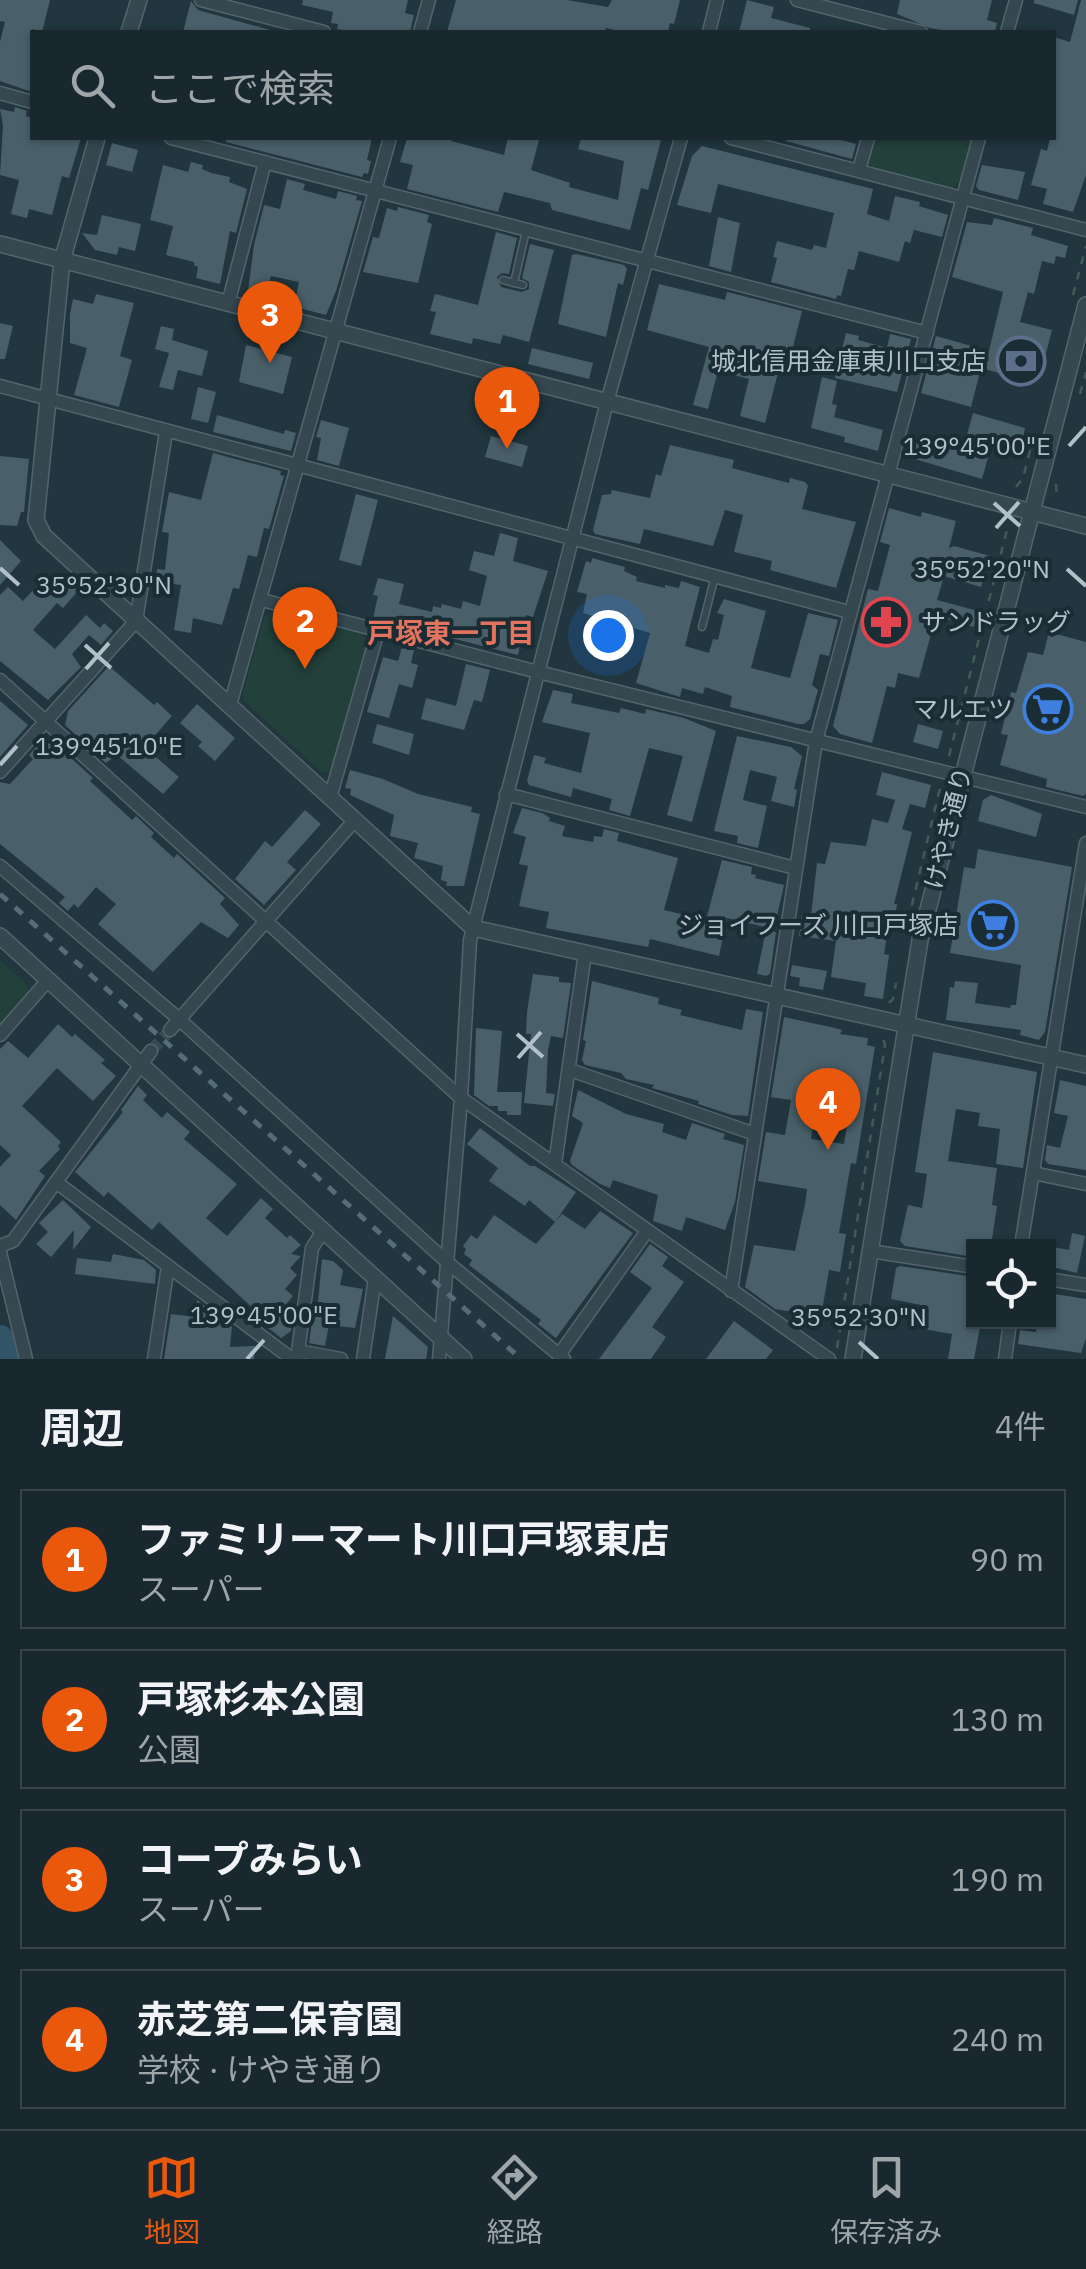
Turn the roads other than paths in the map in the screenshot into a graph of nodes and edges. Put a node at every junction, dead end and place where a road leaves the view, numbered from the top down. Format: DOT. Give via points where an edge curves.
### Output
graph roads {
  1 [pos="138,0"];
  2 [pos="201,0"];
  3 [pos="429,0"];
  4 [pos="717,0"];
  5 [pos="797,0"];
  6 [pos="1016,0"];
  7 [pos="897,29"];
  8 [pos="129,30"];
  9 [pos="316,30"];
  10 [pos="421,30"];
  11 [pos="709,30"];
  12 [pos="1008,30"];
  13 [pos="0,94"];
  14 [pos="30,102"];
  15 [pos="96,140"];
  16 [pos="179,140"];
  17 [pos="389,140"];
  18 [pos="680,140"];
  19 [pos="739,140"];
  20 [pos="867,140"];
  21 [pos="978,140"];
  22 [pos="265,162"];
  23 [pos="859,170"];
  24 [pos="374,191"];
  25 [pos="964,198"];
  26 [pos="527,229"];
  27 [pos="1086,230"];
  28 [pos="0,244"];
  29 [pos="649,258"];
  30 [pos="62,261"];
  31 [pos="504,280"];
  32 [pos="228,304"];
  33 [pos="1086,306"];
  34 [pos="334,332"];
  35 [pos="927,333"];
  36 [pos="0,386"];
  37 [pos="47,398"];
  38 [pos="607,402"];
  39 [pos="166,432"];
  40 [pos="299,466"];
  41 [pos="888,475"];
  42 [pos="1030,513"];
  43 [pos="1086,526"];
  44 [pos="574,538"];
  45 [pos="716,576"];
  46 [pos="262,600"];
  47 [pos="849,612"];
  48 [pos="136,621"];
  49 [pos="702,627"];
  50 [pos="378,631"];
  51 [pos="538,672"];
  52 [pos="0,680"];
  53 [pos="230,704"];
  54 [pos="46,721"];
  55 [pos="816,741"];
  56 [pos="0,772"];
  57 [pos="961,776"];
  58 [pos="506,794"];
  59 [pos="330,798"];
  60 [pos="1086,806"];
  61 [pos="354,821"];
  62 [pos="1086,843"];
  63 [pos="0,866"];
  64 [pos="795,868"];
  65 [pos="265,920"];
  66 [pos="473,928"];
  67 [pos="1079,932"];
  68 [pos="0,936"];
  69 [pos="585,952"];
  70 [pos="49,979"];
  71 [pos="777,996"];
  72 [pos="905,1024"];
  73 [pos="175,1025"];
  74 [pos="0,1034"];
  75 [pos="146,1057"];
  76 [pos="1053,1057"];
  77 [pos="1086,1064"];
  78 [pos="570,1070"];
  79 [pos="461,1098"];
  80 [pos="755,1134"];
  81 [pos="555,1164"];
  82 [pos="1033,1173"];
  83 [pos="56,1182"];
  84 [pos="1086,1184"];
  85 [pos="324,1231"];
  86 [pos="647,1231"];
  87 [pos="1023,1239"];
  88 [pos="0,1249"];
  89 [pos="870,1251"];
  90 [pos="447,1262"];
  91 [pos="168,1266"];
  92 [pos="966,1266"];
  93 [pos="376,1278"];
  94 [pos="1056,1280"];
  95 [pos="1086,1285"];
  96 [pos="731,1291"];
  97 [pos="1009,1329"];
  98 [pos="442,1340"];
  99 [pos="833,1355"];
  100 [pos="296,1356"];
  101 [pos="562,1357"];
  102 [pos="26,1359"];
  103 [pos="154,1359"];
  104 [pos="341,1359"];
  105 [pos="363,1359"];
  106 [pos="439,1359"];
  107 [pos="464,1359"];
  108 [pos="852,1359"];
  109 [pos="1004,1359"];
  1 -- 8 [label="street"];
  2 -- 9 [label="street"];
  3 -- 10 [label="street"];
  4 -- 11 [label="street"];
  5 -- 7 [label="street"];
  6 -- 12 [label="street"];
  13 -- 14 [label="street"];
  15 -- 30 [label="street"];
  16 -- 22 [label="street"];
  17 -- 24 [label="street"];
  18 -- 29 [label="street"];
  19 -- 23 [label="street"];
  20 -- 23 [label="street"];
  21 -- 25 [label="street"];
  22 -- 24 [label="street"];
  22 -- 32 [label="street"];
  23 -- 25 [label="street"];
  24 -- 26 [label="street"];
  24 -- 34 [label="street"];
  25 -- 27 [label="street"];
  25 -- 35 [label="street"];
  26 -- 29 [label="street"];
  26 -- 31 [label="lane" via="518,284"];
  28 -- 30 [label="street"];
  29 -- 35 [label="street"];
  29 -- 38 [label="street"];
  30 -- 32 [label="street"];
  30 -- 37 [label="street"];
  32 -- 34 [label="street"];
  33 -- 42 [label="street, けやき通り"];
  34 -- 38 [label="street"];
  34 -- 40 [label="street"];
  35 -- 41 [label="street"];
  36 -- 37 [label="street"];
  37 -- 39 [label="street"];
  37 -- 48 [label="street" via="38,528"];
  38 -- 41 [label="street"];
  38 -- 44 [label="street"];
  39 -- 40 [label="street"];
  39 -- 48 [label="street"];
  40 -- 44 [label="street"];
  40 -- 46 [label="street"];
  41 -- 42 [label="street"];
  41 -- 47 [label="street"];
  42 -- 43 [label="street"];
  42 -- 57 [label="street, けやき通り"];
  44 -- 45 [label="street"];
  44 -- 51 [label="street"];
  45 -- 47 [label="street"];
  45 -- 49 [label="lane"];
  46 -- 50 [label="street"];
  46 -- 53 [label="street"];
  47 -- 55 [label="street"];
  48 -- 53 [label="street"];
  48 -- 54 [label="street"];
  50 -- 51 [label="street"];
  50 -- 59 [label="street"];
  51 -- 55 [label="street"];
  51 -- 58 [label="street"];
  52 -- 54 [label="street"];
  53 -- 59 [label="street"];
  54 -- 56 [label="street"];
  54 -- 65 [label="street"];
  55 -- 57 [label="street"];
  55 -- 64 [label="street"];
  57 -- 60 [label="street"];
  57 -- 72 [label="street, けやき通り"];
  58 -- 64 [label="street"];
  58 -- 66 [label="street"];
  59 -- 61 [label="street"];
  61 -- 65 [label="street"];
  61 -- 66 [label="street"];
  62 -- 67 [label="street"];
  63 -- 73 [label="street"];
  64 -- 71 [label="street"];
  65 -- 73 [label="street"];
  65 -- 79 [label="street"];
  66 -- 69 [label="street"];
  66 -- 79 [label="street"];
  67 -- 76 [label="street"];
  68 -- 70 [label="street"];
  69 -- 71 [label="street"];
  69 -- 78 [label="street"];
  70 -- 74 [label="street"];
  70 -- 75 [label="street"];
  71 -- 72 [label="street"];
  71 -- 80 [label="street"];
  72 -- 76 [label="street"];
  72 -- 89 [label="street, けやき通り"];
  73 -- 90 [label="street"];
  75 -- 83 [label="street"];
  75 -- 85 [label="street"];
  76 -- 77 [label="street"];
  76 -- 82 [label="street"];
  78 -- 80 [label="street"];
  78 -- 81 [label="street"];
  79 -- 81 [label="street"];
  79 -- 90 [label="street"];
  80 -- 96 [label="street"];
  81 -- 86 [label="street"];
  82 -- 84 [label="street"];
  82 -- 87 [label="street"];
  83 -- 88 [label="street"];
  83 -- 91 [label="street"];
  85 -- 93 [label="street"];
  85 -- 100 [label="street" via="312,1248"];
  86 -- 96 [label="street"];
  86 -- 101 [label="street"];
  88 -- 102 [label="street"];
  89 -- 92 [label="street"];
  89 -- 108 [label="street, けやき通り"];
  90 -- 98 [label="street"];
  90 -- 101 [label="street"];
  91 -- 100 [label="street"];
  91 -- 103 [label="street"];
  93 -- 98 [label="street"];
  93 -- 105 [label="street"];
  94 -- 95 [label="street"];
  96 -- 99 [label="street"];
  97 -- 109 [label="street"];
  98 -- 106 [label="street"];
  98 -- 107 [label="street"];
  100 -- 104 [label="street"];
}
